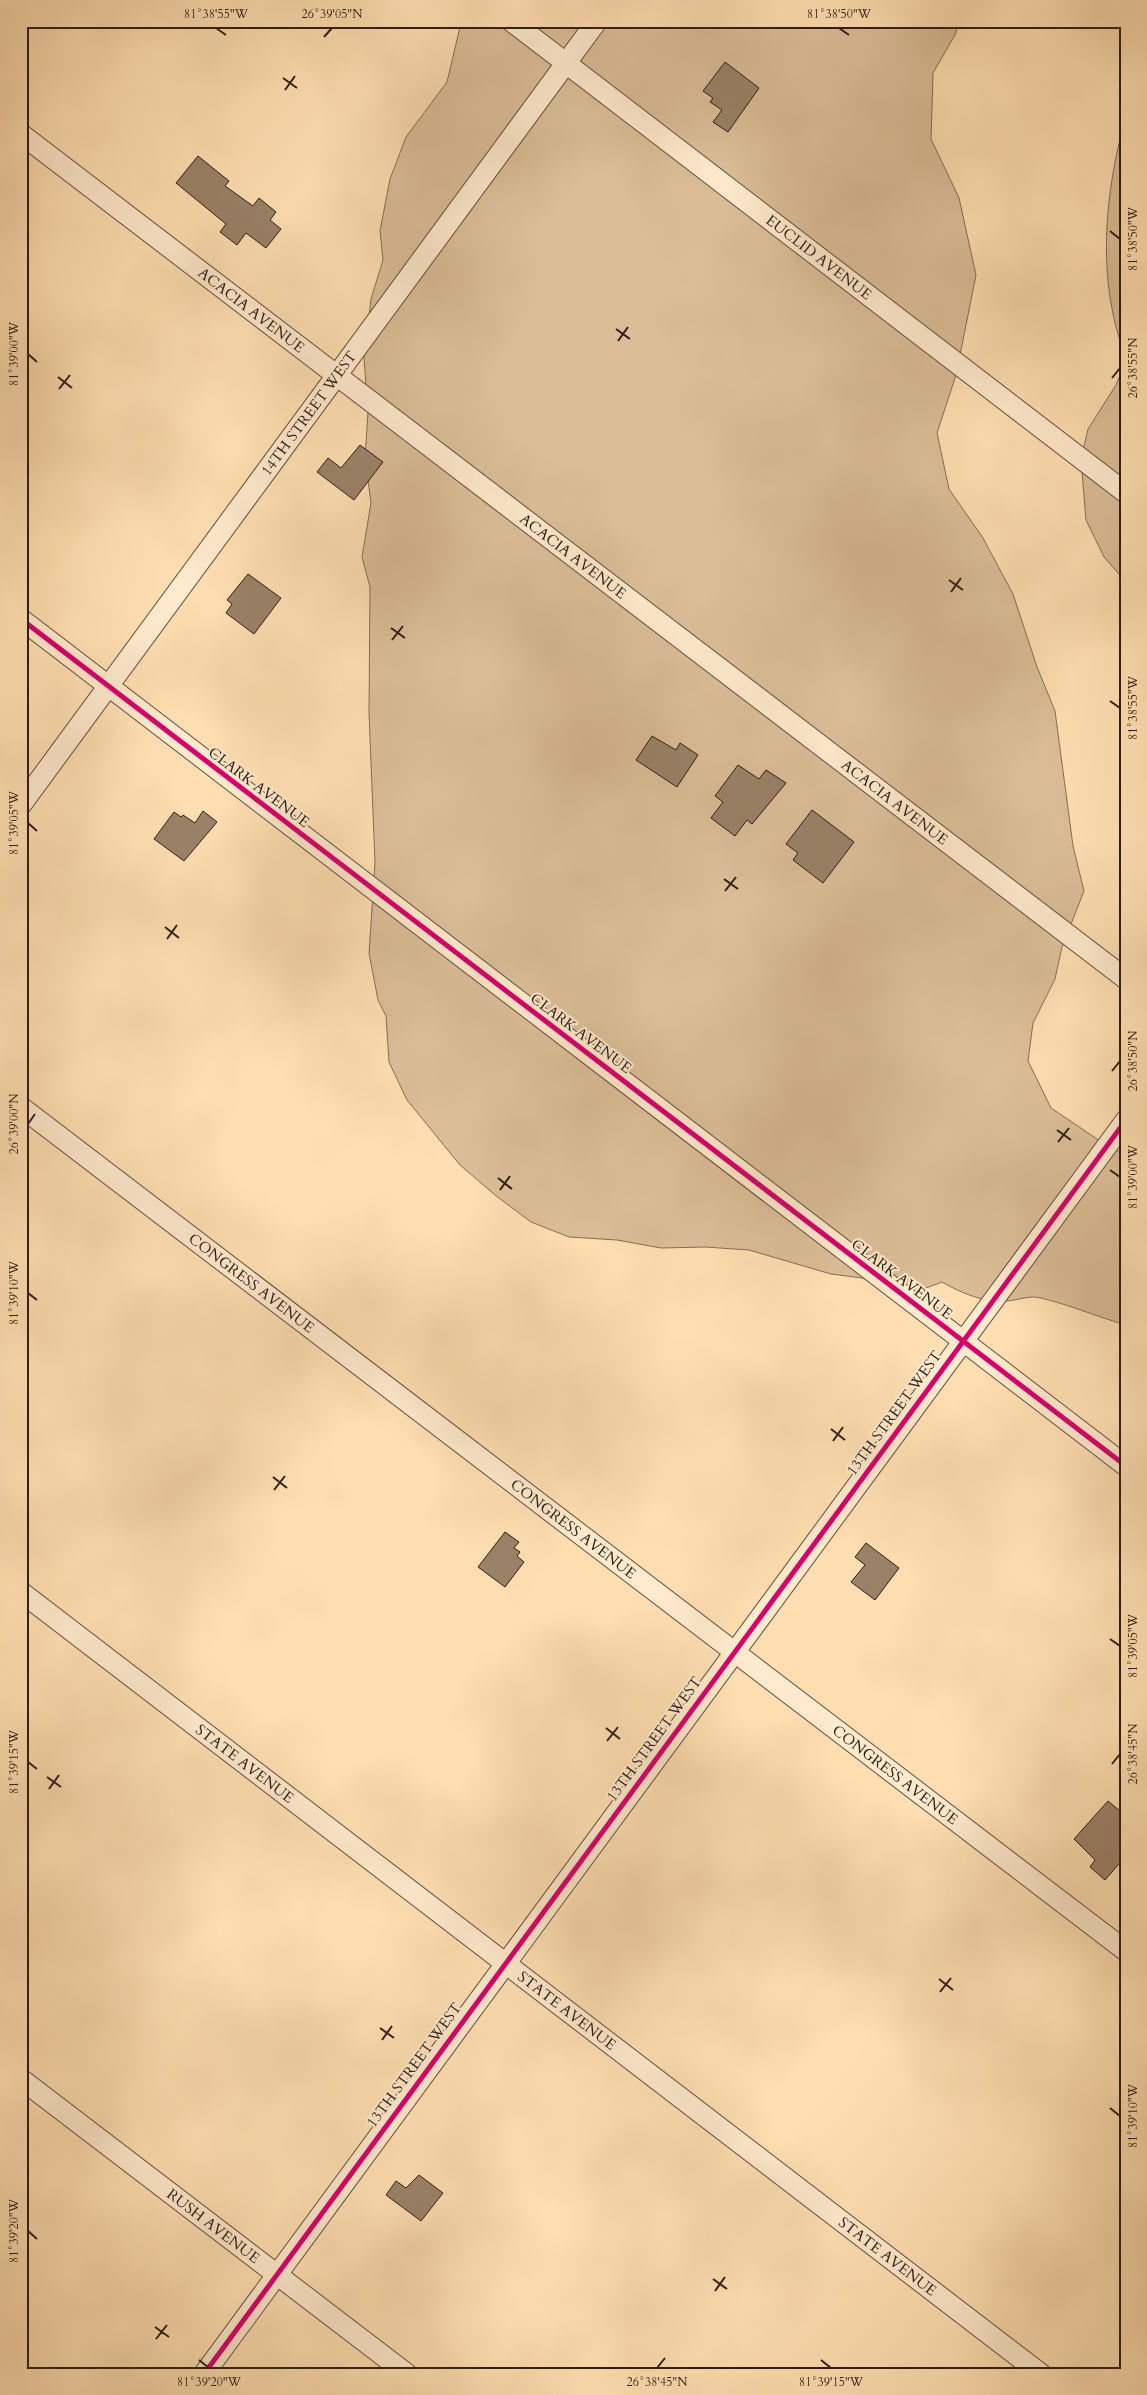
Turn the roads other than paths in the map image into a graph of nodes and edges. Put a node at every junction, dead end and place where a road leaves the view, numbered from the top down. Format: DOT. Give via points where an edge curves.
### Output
graph roads {
  1 [pos="511,21"];
  2 [pos="597,21"];
  3 [pos="566,63"];
  4 [pos="21,134"];
  5 [pos="337,376"];
  6 [pos="1126,492"];
  7 [pos="21,619"];
  8 [pos="109,687"];
  9 [pos="21,805"];
  10 [pos="1126,979"];
  11 [pos="21,1107"];
  12 [pos="1126,1120"];
  13 [pos="963,1341"];
  14 [pos="1126,1466"];
  15 [pos="21,1592"];
  16 [pos="734,1652"];
  17 [pos="1126,1951"];
  18 [pos="505,1963"];
  19 [pos="21,2079"];
  20 [pos="276,2274"];
  21 [pos="204,2374"];
  22 [pos="407,2374"];
  23 [pos="1042,2374"];
  1 -- 3 [label="street, EUCLID AVENUE"];
  2 -- 3 [label="street, 14TH STREET WEST"];
  3 -- 5 [label="street, 14TH STREET WEST"];
  3 -- 6 [label="street, EUCLID AVENUE"];
  4 -- 5 [label="street, ACACIA AVENUE"];
  5 -- 8 [label="street, 14TH STREET WEST"];
  5 -- 10 [label="street, ACACIA AVENUE"];
  7 -- 8 [label="street, CLARK AVENUE"];
  8 -- 9 [label="street, 14TH STREET WEST"];
  8 -- 13 [label="street, CLARK AVENUE"];
  11 -- 16 [label="street, CONGRESS AVENUE"];
  12 -- 13 [label="street, 13TH STREET WEST"];
  13 -- 14 [label="street, CLARK AVENUE"];
  13 -- 16 [label="street, 13TH STREET WEST"];
  15 -- 18 [label="street, STATE AVENUE"];
  16 -- 17 [label="street, CONGRESS AVENUE"];
  16 -- 18 [label="street, 13TH STREET WEST"];
  18 -- 20 [label="street, 13TH STREET WEST"];
  18 -- 23 [label="street, STATE AVENUE"];
  19 -- 20 [label="street, RUSH AVENUE"];
  20 -- 21 [label="street, 13TH STREET WEST"];
  20 -- 22 [label="street, RUSH AVENUE"];
}
